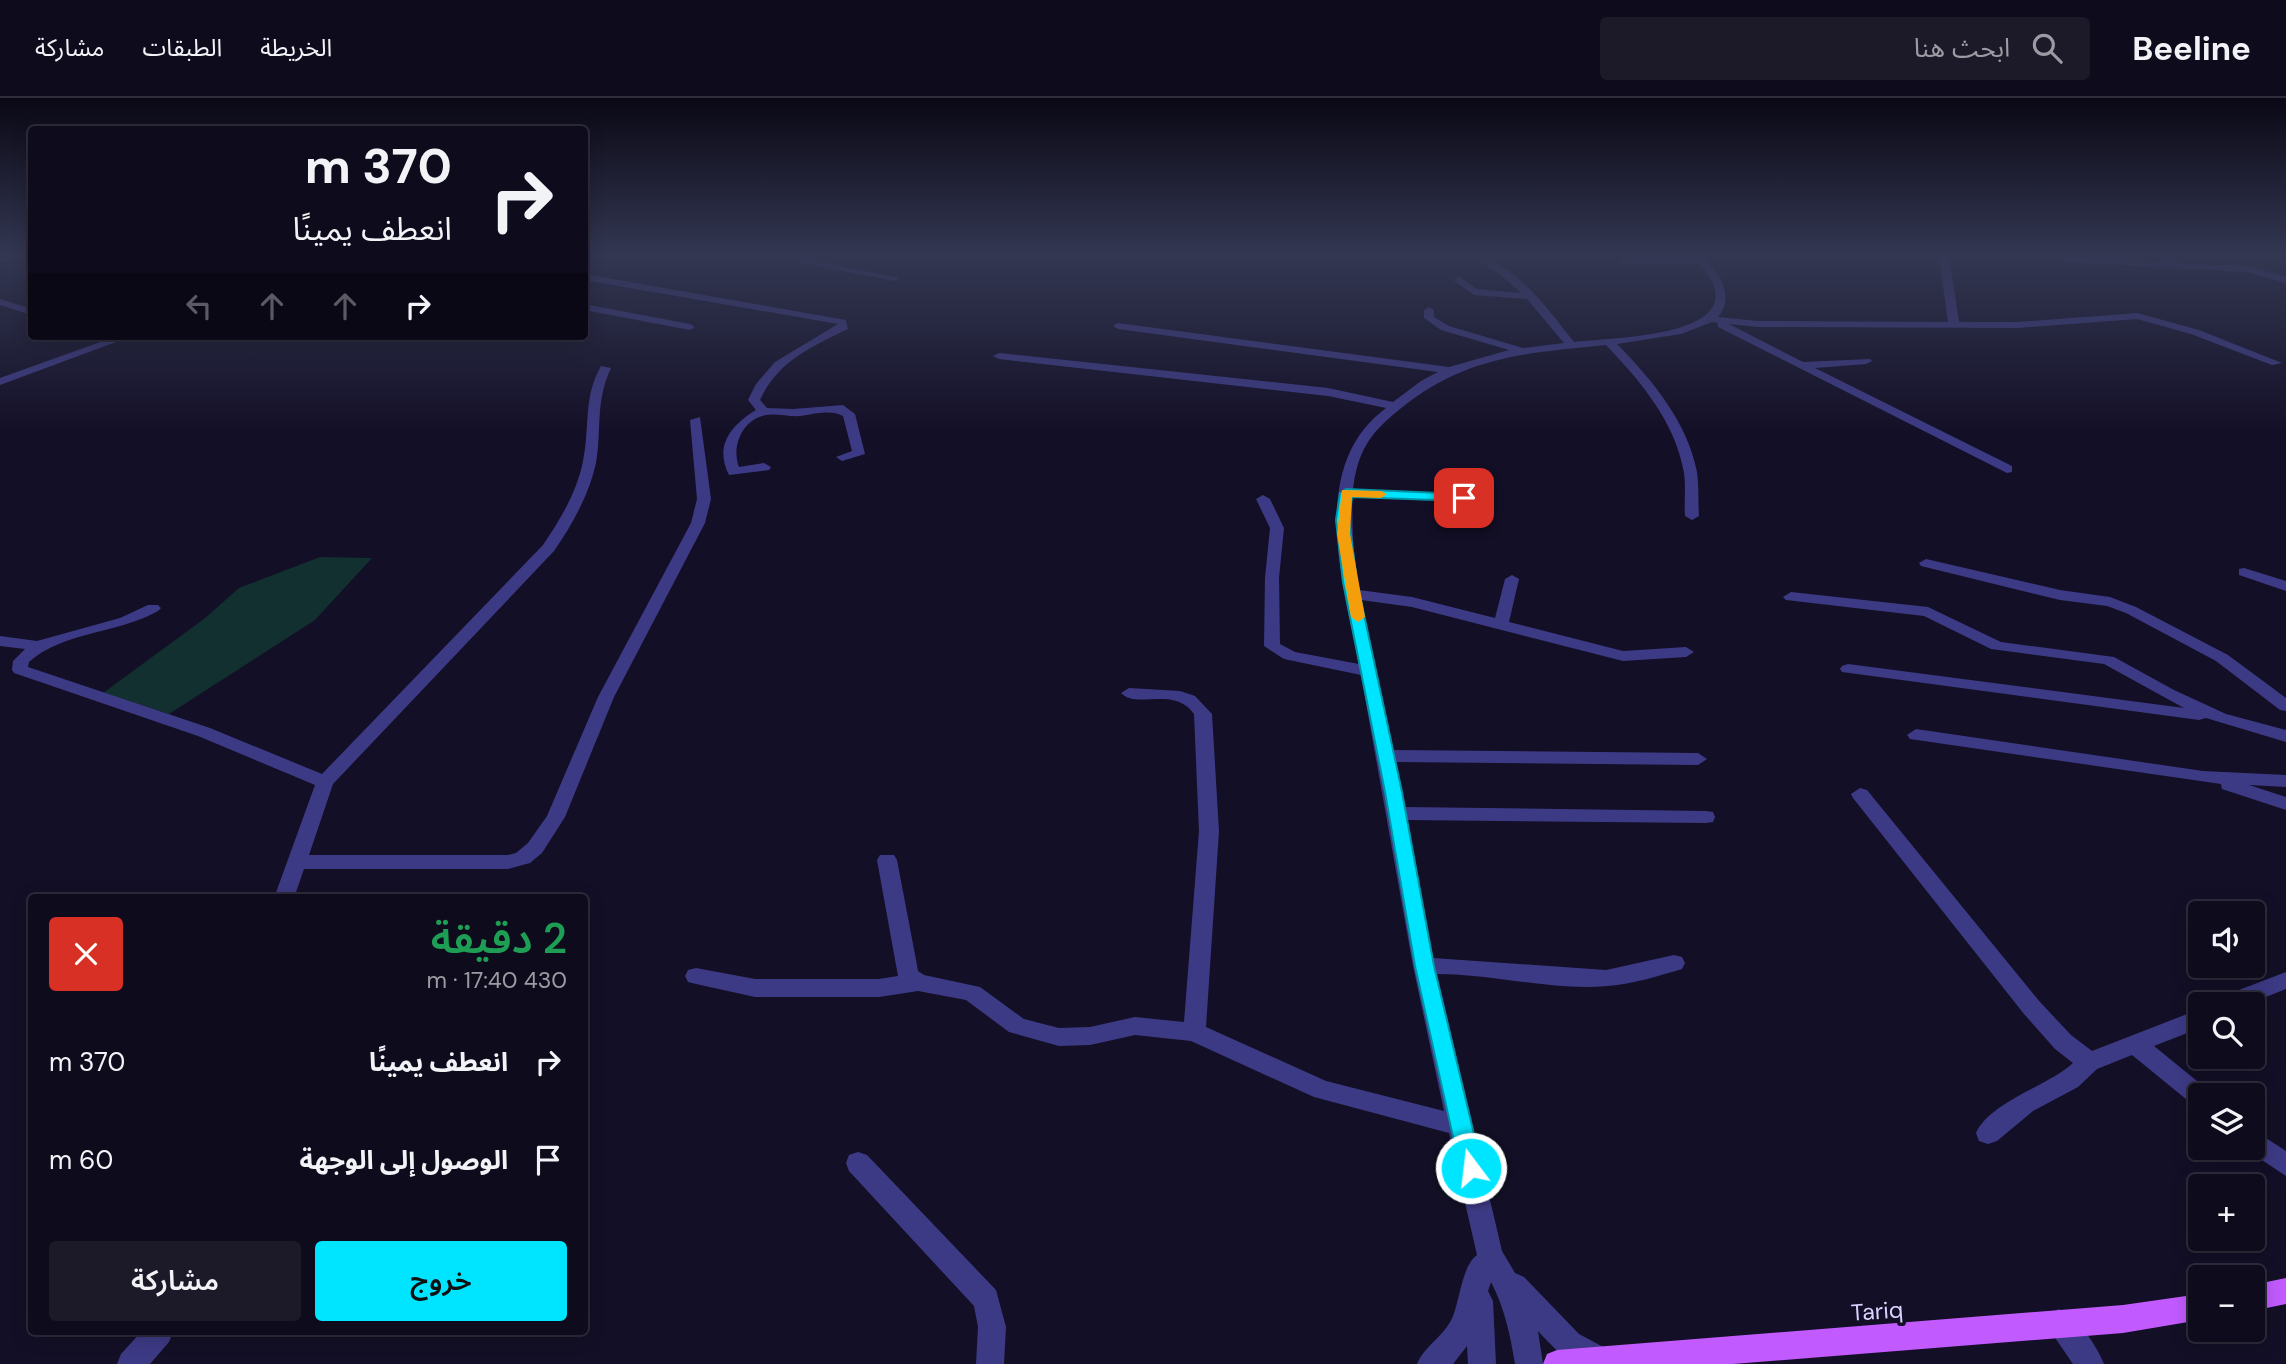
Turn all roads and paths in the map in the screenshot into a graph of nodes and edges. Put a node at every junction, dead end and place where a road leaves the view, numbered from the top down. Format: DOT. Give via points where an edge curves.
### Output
graph roads {
  1 [pos="627,315"];
  2 [pos="802,315"];
  3 [pos="1429,315"];
  4 [pos="1548,315"];
  5 [pos="1713,315"];
  6 [pos="1953,315"];
  7 [pos="1709,319"];
  8 [pos="1954,324"];
  9 [pos="1118,326"];
  10 [pos="690,327"];
  11 [pos="116,340"];
  12 [pos="1608,341"];
  13 [pos="1572,346"];
  14 [pos="1522,351"];
  15 [pos="999,356"];
  16 [pos="1866,361"];
  17 [pos="2276,363"];
  18 [pos="1802,365"];
  19 [pos="605,368"];
  20 [pos="1446,370"];
  21 [pos="0,382"];
  22 [pos="1396,406"];
  23 [pos="763,411"];
  24 [pos="696,419"];
  25 [pos="842,457"];
  26 [pos="764,467"];
  27 [pos="2007,469"];
  28 [pos="1346,493"];
  29 [pos="1464,498"];
  30 [pos="1263,499"];
  31 [pos="1692,516"];
  32 [pos="1926,563"];
  33 [pos="2244,572"];
  34 [pos="1512,579"];
  35 [pos="2286,586"];
  36 [pos="1354,594"];
  37 [pos="1791,597"];
  38 [pos="153,608"];
  39 [pos="1501,625"];
  40 [pos="0,641"];
  41 [pos="38,646"];
  42 [pos="1686,652"];
  43 [pos="1848,669"];
  44 [pos="1368,671"];
  45 [pos="1129,694"];
  46 [pos="2286,706"];
  47 [pos="2220,718"];
  48 [pos="1916,734"];
  49 [pos="2286,736"];
  50 [pos="1385,756"];
  51 [pos="1698,759"];
  52 [pos="2203,777"];
  53 [pos="2286,781"];
  54 [pos="325,782"];
  55 [pos="1860,794"];
  56 [pos="2286,804"];
  57 [pos="1396,813"];
  58 [pos="1706,817"];
  59 [pos="887,860"];
  60 [pos="296,862"];
  61 [pos="285,894"];
  62 [pos="1674,963"];
  63 [pos="1424,966"];
  64 [pos="696,976"];
  65 [pos="2286,980"];
  66 [pos="918,982"];
  67 [pos="2256,992"];
  68 [pos="2188,1023"];
  69 [pos="1194,1032"];
  70 [pos="2135,1045"];
  71 [pos="2089,1062"];
  72 [pos="2188,1087"];
  73 [pos="1459,1125"];
  74 [pos="1988,1133"];
  75 [pos="2265,1150"];
  76 [pos="858,1163"];
  77 [pos="2286,1165"];
  78 [pos="1491,1263"];
  79 [pos="2286,1291"];
  80 [pos="2265,1295"];
  81 [pos="2188,1309"];
  82 [pos="2059,1323"];
  83 [pos="156,1335"];
  84 [pos="1597,1359"];
  85 [pos="131,1364"];
  86 [pos="990,1364"];
  87 [pos="1431,1364"];
  88 [pos="1482,1364"];
  89 [pos="1529,1364"];
  90 [pos="1557,1364"];
  91 [pos="2090,1364"];
  1 -- 10 [label="street"];
  2 -- 23 [label="street" via="842,322 844,327 795,352 775,368 759,386 754,400"];
  3 -- 14 [label="street" via="1445,328"];
  4 -- 13 [label="street"];
  5 -- 7 [label="street"];
  6 -- 8 [label="street"];
  7 -- 8 [label="street" via="1758,324"];
  7 -- 12 [label="street" via="1676,331"];
  7 -- 18 [label="street"];
  8 -- 17 [label="street" via="2137,316 2196,332"];
  9 -- 20 [label="street"];
  11 -- 21 [label="street"];
  12 -- 13 [label="street"];
  12 -- 31 [label="street" via="1644,377 1674,421 1689,470"];
  13 -- 14 [label="street"];
  14 -- 20 [label="street"];
  15 -- 22 [label="street" via="1328,392"];
  16 -- 18 [label="street"];
  18 -- 27 [label="street"];
  19 -- 54 [label="street" via="592,400 585,477 549,548"];
  20 -- 22 [label="street"];
  22 -- 28 [label="street" via="1367,430 1352,462"];
  23 -- 25 [label="street" via="839,408 849,414 859,454"];
  23 -- 26 [label="street" via="746,421 730,440 729,458 734,472"];
  24 -- 60 [label="street" via="704,499 698,523 629,649 556,817 535,849 508,862"];
  28 -- 29 [label="street"];
  28 -- 36 [label="street" via="1343,534"];
  30 -- 44 [label="street" via="1277,528 1272,646 1290,656"];
  32 -- 46 [label="street" via="2132,610 2213,653"];
  33 -- 35 [label="street"];
  34 -- 39 [label="street"];
  36 -- 39 [label="street" via="1412,602"];
  36 -- 44 [label="street"];
  37 -- 47 [label="street" via="1928,612 1997,646 2108,660"];
  38 -- 41 [label="street" via="124,622 76,631"];
  39 -- 42 [label="street" via="1623,656"];
  40 -- 41 [label="street"];
  41 -- 54 [label="street" via="21,661 20,670 204,732"];
  43 -- 47 [label="street"];
  44 -- 50 [label="street"];
  45 -- 69 [label="street" via="1176,694 1194,701 1203,714 1209,831"];
  47 -- 49 [label="street"];
  48 -- 52 [label="street"];
  50 -- 51 [label="street"];
  50 -- 57 [label="street"];
  52 -- 53 [label="street"];
  52 -- 56 [label="street"];
  54 -- 60 [label="street"];
  55 -- 71 [label="street" via="2032,1008 2068,1047"];
  57 -- 58 [label="street"];
  57 -- 63 [label="street"];
  59 -- 66 [label="street" via="906,965 909,976"];
  60 -- 61 [label="street"];
  62 -- 63 [label="street" via="1605,978 1468,965"];
  63 -- 73 [label="street"];
  64 -- 66 [label="street" via="755,988 822,990"];
  65 -- 67 [label="street"];
  66 -- 69 [label="street" via="972,993 1017,1026 1059,1037 1135,1027"];
  68 -- 70 [label="street"];
  69 -- 73 [label="street" via="1322,1090"];
  70 -- 71 [label="street"];
  70 -- 72 [label="street"];
  71 -- 74 [label="street" via="2070,1080 2025,1104"];
  73 -- 78 [label="street"];
  75 -- 77 [label="street"];
  76 -- 86 [label="street" via="986,1299 992,1327"];
  78 -- 84 [label="street" via="1569,1344"];
  78 -- 87 [label="street" via="1458,1340"];
  78 -- 88 [label="street" via="1479,1335"];
  78 -- 89 [label="street" via="1517,1307"];
  79 -- 80 [label="main road"];
  81 -- 82 [label="main road, Tariq"];
  82 -- 84 [label="main road, Tariq"];
  82 -- 91 [label="street"];
  83 -- 85 [label="street"];
  84 -- 90 [label="main road, Tariq"];
}
